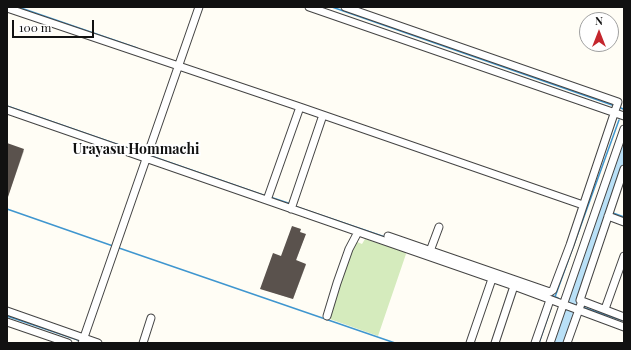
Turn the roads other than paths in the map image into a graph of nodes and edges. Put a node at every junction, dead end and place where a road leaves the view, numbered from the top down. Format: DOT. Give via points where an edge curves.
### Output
graph roads {
  1 [pos="199,7"];
  2 [pos="309,7"];
  3 [pos="345,7"];
  4 [pos="7,8"];
  5 [pos="178,66"];
  6 [pos="618,105"];
  7 [pos="300,107"];
  8 [pos="7,110"];
  9 [pos="323,115"];
  10 [pos="624,116"];
  11 [pos="624,130"];
  12 [pos="147,158"];
  13 [pos="624,169"];
  14 [pos="268,198"];
  15 [pos="292,206"];
  16 [pos="584,207"];
  17 [pos="595,214"];
  18 [pos="608,216"];
  19 [pos="624,222"];
  20 [pos="439,226"];
  21 [pos="358,232"];
  22 [pos="388,236"];
  23 [pos="401,244"];
  24 [pos="572,246"];
  25 [pos="583,250"];
  26 [pos="431,254"];
  27 [pos="624,256"];
  28 [pos="495,277"];
  29 [pos="514,286"];
  30 [pos="550,296"];
  31 [pos="565,305"];
  32 [pos="579,306"];
  33 [pos="605,309"];
  34 [pos="7,311"];
  35 [pos="326,316"];
  36 [pos="624,317"];
  37 [pos="151,318"];
  38 [pos="7,322"];
  39 [pos="624,327"];
  40 [pos="50,340"];
  41 [pos="83,341"];
  42 [pos="68,343"];
  43 [pos="98,343"];
  44 [pos="142,343"];
  45 [pos="470,343"];
  46 [pos="495,343"];
  47 [pos="535,343"];
  48 [pos="550,343"];
  49 [pos="567,343"];
  1 -- 5 [label="street"];
  2 -- 6 [label="street"];
  3 -- 6 [label="street"];
  4 -- 5 [label="street"];
  5 -- 7 [label="street"];
  5 -- 12 [label="street"];
  6 -- 10 [label="street"];
  6 -- 16 [label="street"];
  7 -- 9 [label="street"];
  7 -- 14 [label="street"];
  8 -- 12 [label="street"];
  9 -- 15 [label="street"];
  9 -- 16 [label="street"];
  11 -- 17 [label="street"];
  12 -- 14 [label="street"];
  12 -- 41 [label="street"];
  13 -- 18 [label="street"];
  14 -- 15 [label="street"];
  15 -- 21 [label="street"];
  16 -- 17 [label="street"];
  16 -- 24 [label="street"];
  17 -- 25 [label="street"];
  18 -- 19 [label="street"];
  18 -- 32 [label="street"];
  20 -- 26 [label="street"];
  21 -- 23 [label="street"];
  21 -- 35 [label="street" via="349,249"];
  22 -- 23 [label="street"];
  23 -- 26 [label="street"];
  24 -- 25 [label="street"];
  24 -- 30 [label="street"];
  25 -- 31 [label="street"];
  26 -- 28 [label="street"];
  27 -- 33 [label="street"];
  28 -- 29 [label="street"];
  28 -- 30 [label="street"];
  28 -- 45 [label="street"];
  29 -- 30 [label="street"];
  29 -- 46 [label="street"];
  30 -- 31 [label="street"];
  30 -- 47 [label="street"];
  31 -- 32 [label="street"];
  31 -- 48 [label="street"];
  32 -- 33 [label="street"];
  32 -- 39 [label="street"];
  32 -- 49 [label="street"];
  33 -- 36 [label="street"];
  34 -- 41 [label="street"];
  37 -- 44 [label="street"];
  38 -- 40 [label="street"];
  40 -- 42 [label="street"];
  41 -- 43 [label="street"];
}
